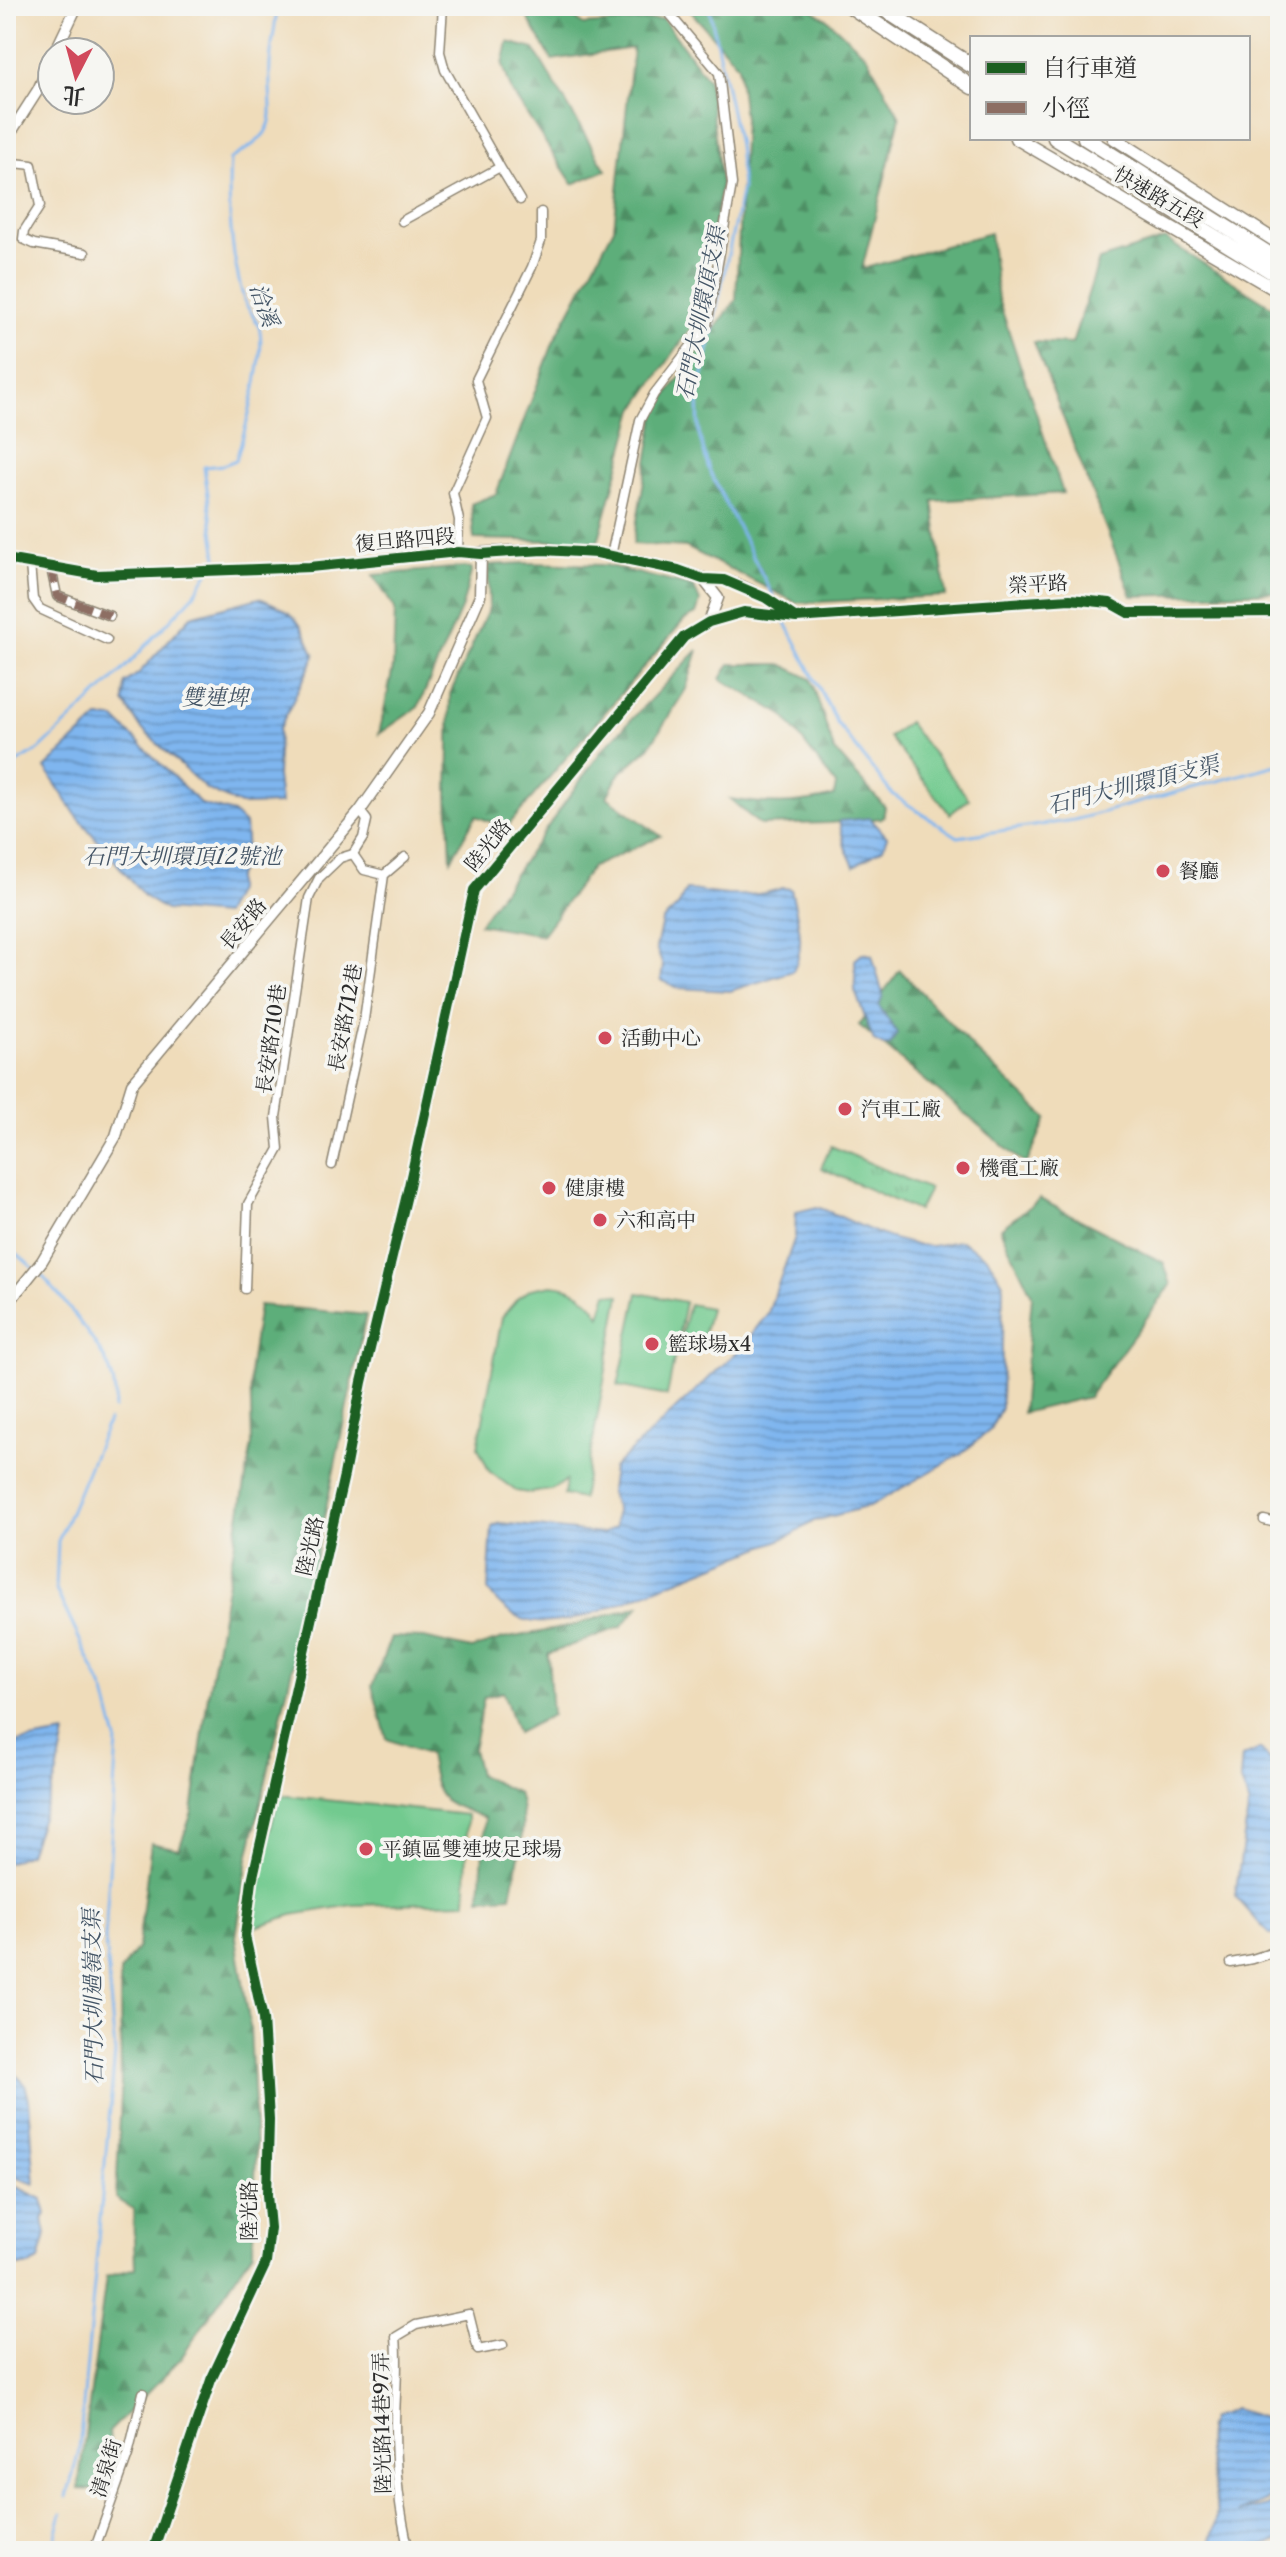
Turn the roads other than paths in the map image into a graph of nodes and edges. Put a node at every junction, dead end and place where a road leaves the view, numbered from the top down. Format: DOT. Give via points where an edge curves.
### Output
graph roads {
  1 [pos="77,6"];
  2 [pos="443,6"];
  3 [pos="663,6"];
  4 [pos="840,6"];
  5 [pos="850,6"];
  6 [pos="881,6"];
  7 [pos="884,29"];
  8 [pos="63,36"];
  9 [pos="970,65"];
  10 [pos="970,86"];
  11 [pos="36,93"];
  12 [pos="6,140"];
  13 [pos="1019,140"];
  14 [pos="1058,140"];
  15 [pos="1088,140"];
  16 [pos="1117,140"];
  17 [pos="6,162"];
  18 [pos="500,167"];
  19 [pos="520,200"];
  20 [pos="541,212"];
  21 [pos="402,221"];
  22 [pos="1280,244"];
  23 [pos="85,253"];
  24 [pos="1280,261"];
  25 [pos="1280,277"];
  26 [pos="1280,292"];
  27 [pos="458,552"];
  28 [pos="481,554"];
  29 [pos="611,556"];
  30 [pos="6,559"];
  31 [pos="30,564"];
  32 [pos="51,568"];
  33 [pos="703,579"];
  34 [pos="1280,612"];
  35 [pos="110,616"];
  36 [pos="796,618"];
  37 [pos="709,622"];
  38 [pos="107,640"];
  39 [pos="360,811"];
  40 [pos="353,854"];
  41 [pos="405,857"];
  42 [pos="384,875"];
  43 [pos="332,1165"];
  44 [pos="245,1289"];
  45 [pos="6,1306"];
  46 [pos="1264,1520"];
  47 [pos="1280,1524"];
  48 [pos="1280,1950"];
  49 [pos="1231,1963"];
  50 [pos="503,2345"];
  51 [pos="143,2393"];
  52 [pos="94,2551"];
  53 [pos="153,2551"];
  54 [pos="409,2551"];
  55 [pos="1118,2551"];
  56 [pos="1148,2551"];
  1 -- 8 [label="street"];
  2 -- 18 [label="street" via="440,52 445,70"];
  3 -- 29 [label="street" via="719,73 732,184 707,325 640,420"];
  4 -- 7 [label="highway"];
  5 -- 7 [label="highway"];
  6 -- 9 [label="highway"];
  7 -- 10 [label="highway"];
  11 -- 12 [label="street"];
  13 -- 26 [label="main road, 快速路五段"];
  14 -- 25 [label="highway"];
  15 -- 24 [label="highway"];
  16 -- 22 [label="main road, 快速路五段"];
  17 -- 23 [label="street" via="32,165 40,206 23,239"];
  18 -- 19 [label="street"];
  18 -- 21 [label="street"];
  20 -- 27 [label="street" via="541,241 532,267 476,380 487,418 453,493"];
  27 -- 28 [label="street, 復旦路四段"];
  27 -- 32 [label="street, 復旦路四段" via="310,567 97,575"];
  28 -- 29 [label="street, 復旦路四段" via="543,550"];
  28 -- 39 [label="street, 長安路" via="480,596 429,713"];
  29 -- 33 [label="street, 復旦路四段"];
  30 -- 31 [label="street, 復旦路四段"];
  31 -- 32 [label="street, 復旦路四段"];
  31 -- 38 [label="street" via="33,599 40,609"];
  32 -- 35 [label="street" via="57,596"];
  33 -- 36 [label="street, 復旦路四段" via="724,580"];
  33 -- 37 [label="street" via="718,598"];
  34 -- 36 [label="street, 榮平路" via="1128,613 1110,603 1070,599"];
  36 -- 37 [label="street, 榮平路" via="744,612"];
  37 -- 53 [label="street, 陸光路" via="684,637 474,890 252,1881 245,1936 263,2019 269,2120 266,2263 211,2380"];
  39 -- 40 [label="street" via="367,820"];
  39 -- 45 [label="street, 長安路" via="132,1084 116,1136 42,1261"];
  40 -- 42 [label="street" via="364,870"];
  40 -- 44 [label="street, 長安路710巷" via="340,858 319,878 309,898 276,1117 279,1149 248,1204"];
  41 -- 42 [label="street"];
  42 -- 43 [label="street, 長安路712巷" via="364,1020"];
  46 -- 47 [label="street"];
  48 -- 49 [label="street"];
  50 -- 54 [label="street, 陸光路14巷97弄" via="478,2350 469,2314 416,2325 396,2337 397,2479"];
  51 -- 52 [label="street, 清泉街" via="128,2455"];
  55 -- 56 [label="street"];
}
